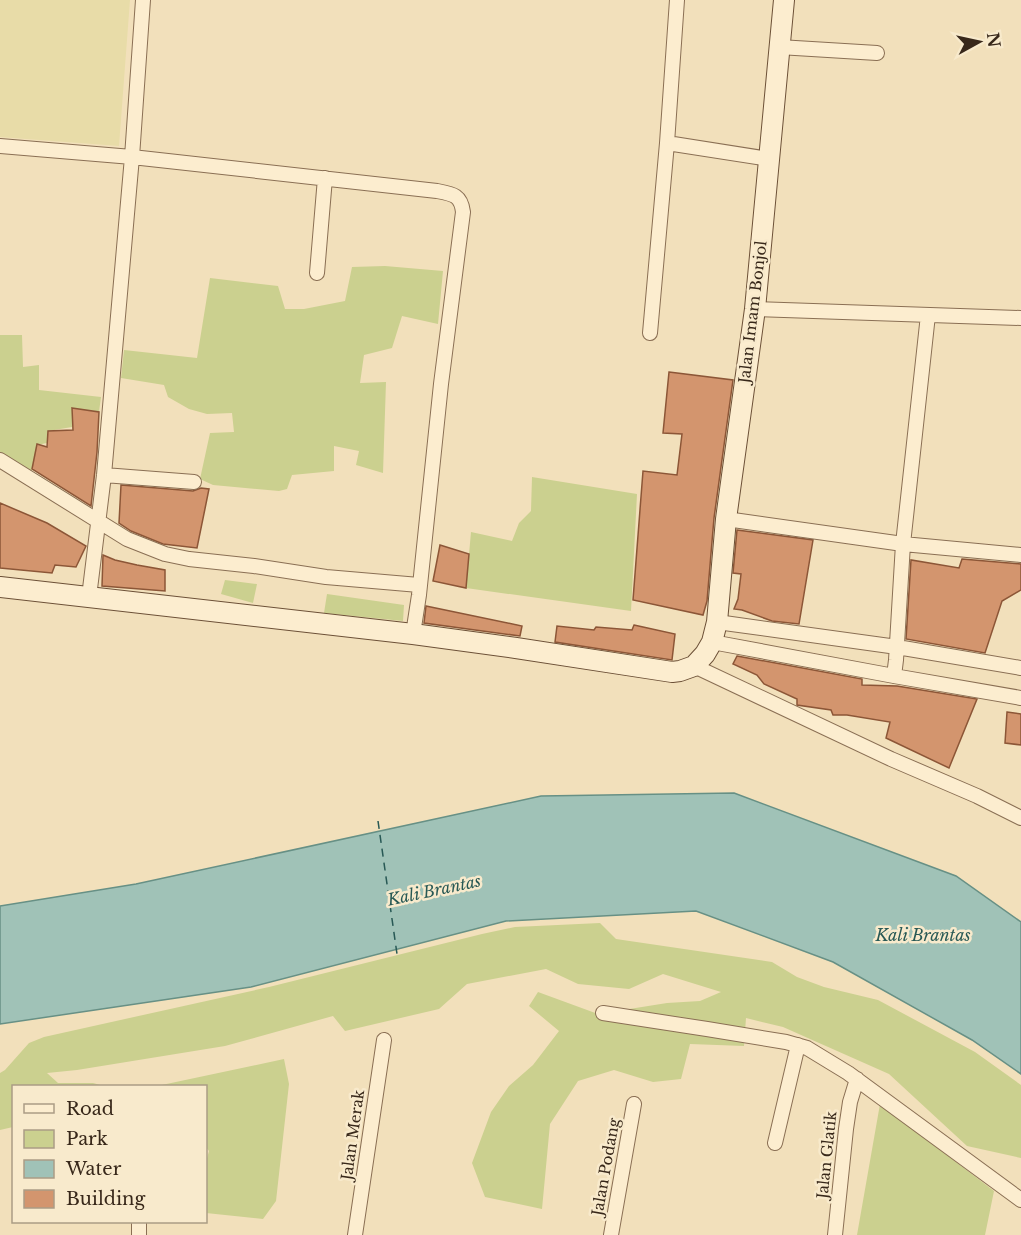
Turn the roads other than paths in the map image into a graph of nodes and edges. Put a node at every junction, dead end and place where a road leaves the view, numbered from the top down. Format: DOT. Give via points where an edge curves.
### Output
graph roads {
  1 [pos="143,0"];
  2 [pos="676,0"];
  3 [pos="784,0"];
  4 [pos="779,47"];
  5 [pos="877,53"];
  6 [pos="667,143"];
  7 [pos="0,146"];
  8 [pos="132,157"];
  9 [pos="769,159"];
  10 [pos="325,178"];
  11 [pos="317,273"];
  12 [pos="755,309"];
  13 [pos="928,315"];
  14 [pos="1021,318"];
  15 [pos="650,333"];
  16 [pos="0,460"];
  17 [pos="104,475"];
  18 [pos="194,482"];
  19 [pos="726,519"];
  20 [pos="98,522"];
  21 [pos="903,544"];
  22 [pos="1021,555"];
  23 [pos="0,587"];
  24 [pos="419,590"];
  25 [pos="89,597"];
  26 [pos="714,633"];
  27 [pos="412,634"];
  28 [pos="897,654"];
  29 [pos="694,666"];
  30 [pos="1021,668"];
  31 [pos="894,676"];
  32 [pos="1021,698"];
  33 [pos="1021,818"];
  34 [pos="603,1013"];
  35 [pos="384,1040"];
  36 [pos="798,1046"];
  37 [pos="856,1079"];
  38 [pos="634,1104"];
  39 [pos="776,1143"];
  40 [pos="1021,1200"];
  41 [pos="355,1235"];
  42 [pos="611,1235"];
  43 [pos="836,1235"];
  1 -- 8 [label="street"];
  2 -- 6 [label="street"];
  3 -- 4 [label="main road, Jalan Imam Bonjol"];
  4 -- 5 [label="street"];
  4 -- 9 [label="main road, Jalan Imam Bonjol"];
  6 -- 9 [label="street"];
  6 -- 15 [label="street"];
  7 -- 8 [label="street"];
  8 -- 10 [label="street"];
  8 -- 17 [label="street"];
  9 -- 12 [label="main road, Jalan Imam Bonjol"];
  10 -- 11 [label="street"];
  10 -- 24 [label="street" via="445,192 458,197 462,206"];
  12 -- 13 [label="street"];
  12 -- 19 [label="main road, Jalan Imam Bonjol"];
  13 -- 14 [label="street"];
  13 -- 21 [label="street"];
  16 -- 20 [label="street"];
  17 -- 18 [label="street"];
  17 -- 20 [label="street"];
  19 -- 21 [label="street"];
  19 -- 26 [label="main road, Jalan Imam Bonjol"];
  20 -- 24 [label="street" via="165,554"];
  20 -- 25 [label="street"];
  21 -- 22 [label="street"];
  21 -- 28 [label="street"];
  23 -- 25 [label="main road"];
  24 -- 27 [label="street"];
  25 -- 27 [label="main road"];
  26 -- 28 [label="street"];
  26 -- 29 [label="main road" via="705,654"];
  26 -- 31 [label="street"];
  27 -- 29 [label="main road" via="672,672"];
  28 -- 30 [label="street"];
  28 -- 31 [label="street"];
  29 -- 33 [label="street"];
  31 -- 32 [label="street"];
  34 -- 36 [label="street"];
  35 -- 41 [label="street, Jalan Merak"];
  36 -- 37 [label="street" via="821,1055"];
  36 -- 39 [label="street"];
  37 -- 40 [label="street"];
  37 -- 43 [label="street, Jalan Glatik" via="846,1129"];
  38 -- 42 [label="street, Jalan Podang"];
}
